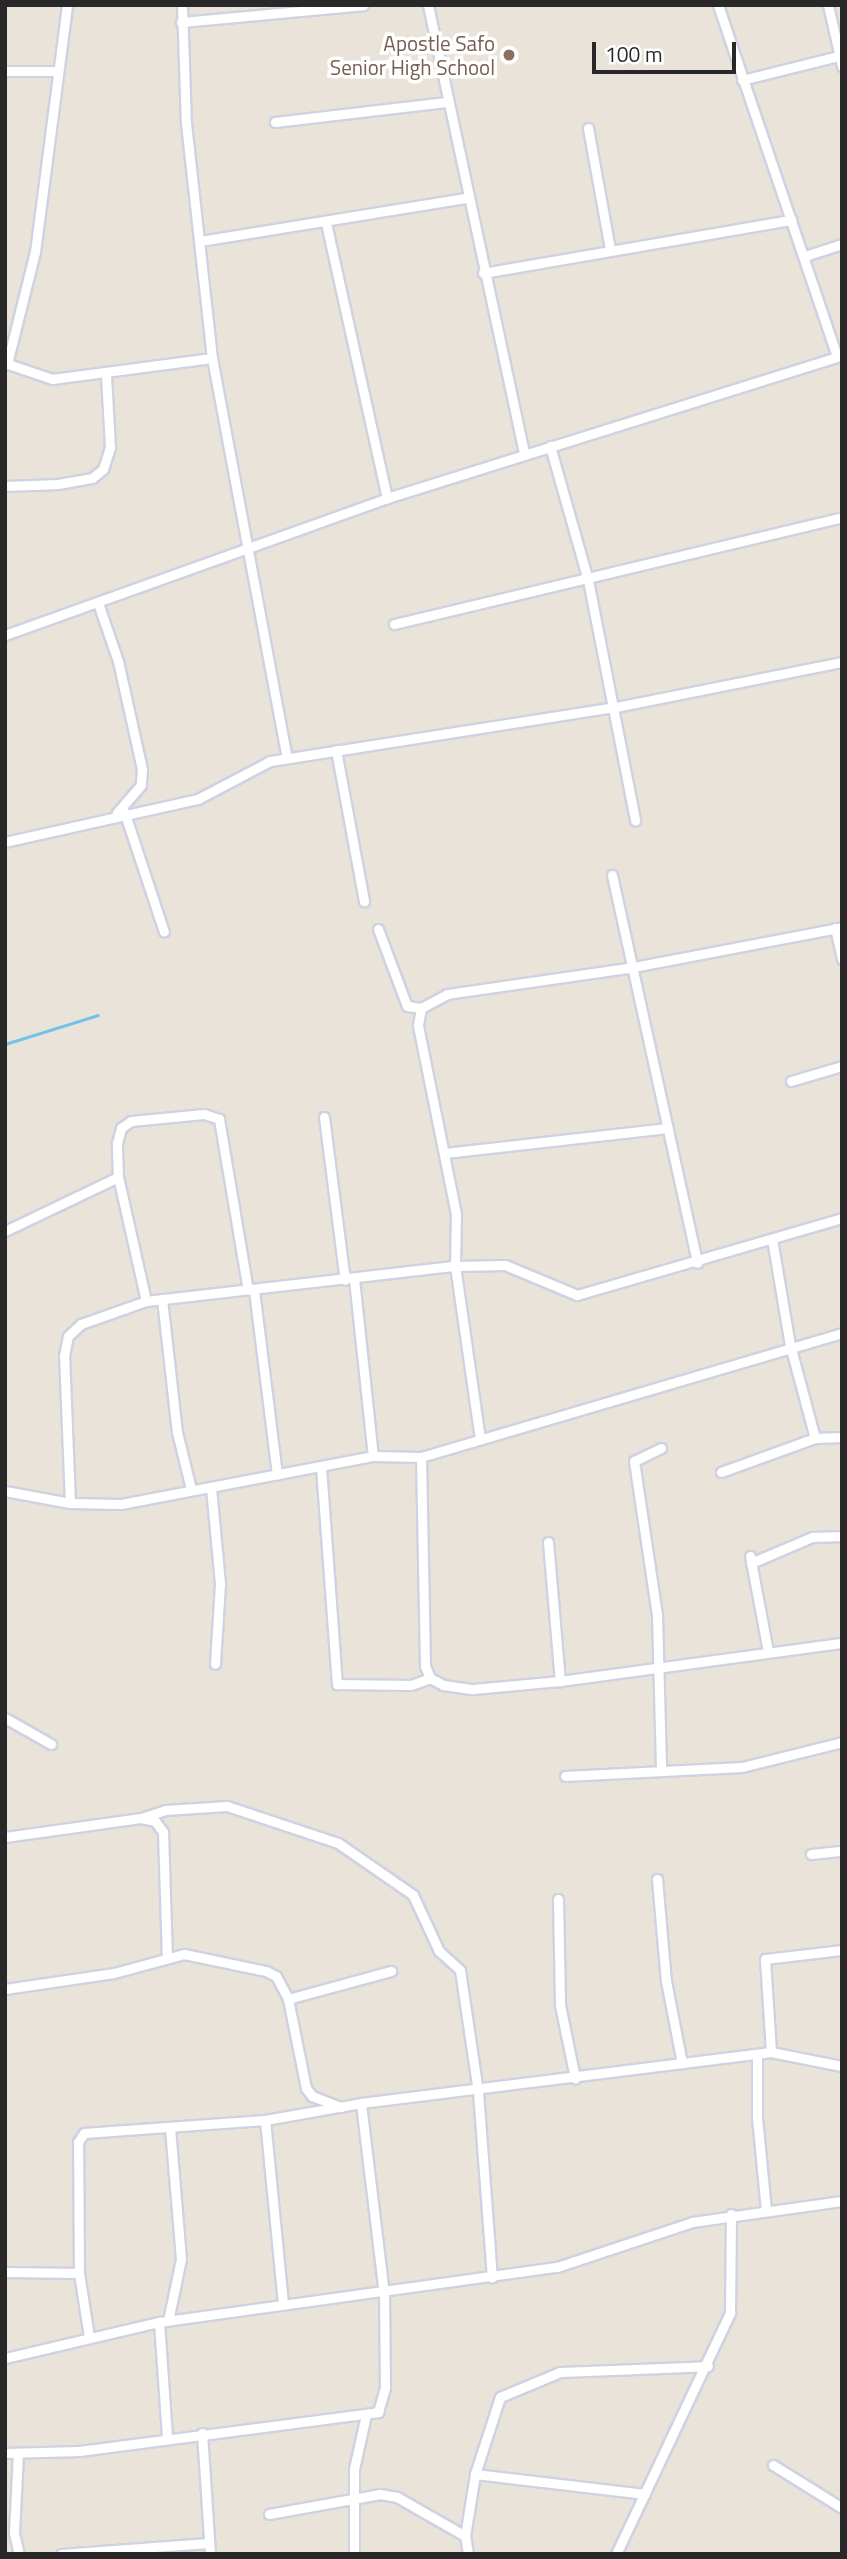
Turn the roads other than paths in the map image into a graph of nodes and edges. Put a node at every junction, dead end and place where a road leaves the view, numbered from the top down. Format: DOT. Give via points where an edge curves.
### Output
graph roads {
  1 [pos="67,5"];
  2 [pos="182,5"];
  3 [pos="363,5"];
  4 [pos="428,5"];
  5 [pos="718,5"];
  6 [pos="828,5"];
  7 [pos="316,8"];
  8 [pos="181,22"];
  9 [pos="841,59"];
  10 [pos="5,71"];
  11 [pos="56,71"];
  12 [pos="742,80"];
  13 [pos="446,102"];
  14 [pos="275,122"];
  15 [pos="588,128"];
  16 [pos="466,198"];
  17 [pos="791,219"];
  18 [pos="326,223"];
  19 [pos="200,241"];
  20 [pos="842,244"];
  21 [pos="610,249"];
  22 [pos="805,256"];
  23 [pos="483,273"];
  24 [pos="839,355"];
  25 [pos="212,358"];
  26 [pos="6,363"];
  27 [pos="106,376"];
  28 [pos="550,446"];
  29 [pos="524,454"];
  30 [pos="5,486"];
  31 [pos="387,498"];
  32 [pos="842,517"];
  33 [pos="248,552"];
  34 [pos="588,580"];
  35 [pos="98,603"];
  36 [pos="394,624"];
  37 [pos="5,635"];
  38 [pos="842,662"];
  39 [pos="616,707"];
  40 [pos="337,750"];
  41 [pos="287,758"];
  42 [pos="120,812"];
  43 [pos="635,820"];
  44 [pos="5,842"];
  45 [pos="612,875"];
  46 [pos="364,901"];
  47 [pos="838,928"];
  48 [pos="378,929"];
  49 [pos="164,932"];
  50 [pos="842,958"];
  51 [pos="628,968"];
  52 [pos="421,1008"];
  53 [pos="842,1066"];
  54 [pos="791,1081"];
  55 [pos="324,1117"];
  56 [pos="668,1128"];
  57 [pos="445,1153"];
  58 [pos="118,1177"];
  59 [pos="842,1218"];
  60 [pos="5,1231"];
  61 [pos="772,1239"];
  62 [pos="697,1263"];
  63 [pos="455,1266"];
  64 [pos="350,1280"];
  65 [pos="251,1290"];
  66 [pos="162,1299"];
  67 [pos="146,1301"];
  68 [pos="842,1333"];
  69 [pos="790,1345"];
  70 [pos="842,1437"];
  71 [pos="815,1438"];
  72 [pos="480,1439"];
  73 [pos="661,1448"];
  74 [pos="373,1455"];
  75 [pos="421,1457"];
  76 [pos="321,1467"];
  77 [pos="721,1472"];
  78 [pos="277,1475"];
  79 [pos="211,1488"];
  80 [pos="191,1489"];
  81 [pos="5,1491"];
  82 [pos="70,1503"];
  83 [pos="842,1536"];
  84 [pos="548,1542"];
  85 [pos="842,1643"];
  86 [pos="768,1651"];
  87 [pos="215,1664"];
  88 [pos="659,1669"];
  89 [pos="430,1678"];
  90 [pos="560,1681"];
  91 [pos="5,1718"];
  92 [pos="842,1742"];
  93 [pos="51,1744"];
  94 [pos="661,1769"];
  95 [pos="565,1776"];
  96 [pos="141,1818"];
  97 [pos="5,1837"];
  98 [pos="842,1851"];
  99 [pos="811,1854"];
  100 [pos="657,1879"];
  101 [pos="558,1899"];
  102 [pos="842,1950"];
  103 [pos="167,1956"];
  104 [pos="391,1971"];
  105 [pos="5,1989"];
  106 [pos="288,1999"];
  107 [pos="771,2052"];
  108 [pos="757,2054"];
  109 [pos="682,2063"];
  110 [pos="842,2066"];
  111 [pos="575,2078"];
  112 [pos="478,2092"];
  113 [pos="360,2103"];
  114 [pos="343,2108"];
  115 [pos="265,2120"];
  116 [pos="170,2127"];
  117 [pos="842,2201"];
  118 [pos="766,2210"];
  119 [pos="731,2214"];
  120 [pos="5,2272"];
  121 [pos="79,2273"];
  122 [pos="492,2277"];
  123 [pos="384,2294"];
  124 [pos="283,2304"];
  125 [pos="164,2321"];
  126 [pos="89,2337"];
  127 [pos="5,2357"];
  128 [pos="708,2366"];
  129 [pos="366,2415"];
  130 [pos="202,2432"];
  131 [pos="167,2437"];
  132 [pos="5,2453"];
  133 [pos="18,2453"];
  134 [pos="773,2465"];
  135 [pos="475,2474"];
  136 [pos="645,2494"];
  137 [pos="358,2497"];
  138 [pos="842,2508"];
  139 [pos="269,2514"];
  140 [pos="465,2536"];
  141 [pos="209,2549"];
  142 [pos="19,2554"];
  143 [pos="61,2554"];
  144 [pos="354,2554"];
  145 [pos="468,2554"];
  146 [pos="616,2554"];
  1 -- 11 [label="street"];
  2 -- 8 [label="street"];
  3 -- 7 [label="street"];
  4 -- 13 [label="street"];
  5 -- 12 [label="street"];
  6 -- 9 [label="street"];
  7 -- 8 [label="street"];
  8 -- 19 [label="street"];
  9 -- 12 [label="street"];
  10 -- 11 [label="street"];
  11 -- 26 [label="street" via="35,252"];
  12 -- 17 [label="street"];
  13 -- 14 [label="street"];
  13 -- 16 [label="street"];
  15 -- 21 [label="street"];
  16 -- 18 [label="street"];
  16 -- 23 [label="street"];
  17 -- 21 [label="street"];
  17 -- 22 [label="street"];
  18 -- 19 [label="street"];
  18 -- 31 [label="street"];
  19 -- 25 [label="street"];
  20 -- 22 [label="street"];
  21 -- 23 [label="street"];
  22 -- 24 [label="street"];
  23 -- 29 [label="street"];
  24 -- 28 [label="street"];
  25 -- 27 [label="street"];
  25 -- 33 [label="street"];
  26 -- 27 [label="street" via="52,379"];
  27 -- 30 [label="street" via="110,447 103,470 92,478 58,484"];
  28 -- 29 [label="street"];
  28 -- 34 [label="street"];
  29 -- 31 [label="street"];
  31 -- 33 [label="street"];
  32 -- 34 [label="street"];
  33 -- 35 [label="street"];
  33 -- 41 [label="street"];
  34 -- 36 [label="street"];
  34 -- 39 [label="street"];
  35 -- 37 [label="street"];
  35 -- 42 [label="street" via="118,660 142,769 141,785"];
  38 -- 39 [label="street"];
  39 -- 40 [label="street"];
  39 -- 43 [label="street"];
  40 -- 41 [label="street"];
  40 -- 46 [label="street"];
  41 -- 42 [label="street" via="198,799"];
  42 -- 44 [label="street"];
  42 -- 49 [label="street"];
  45 -- 51 [label="street"];
  47 -- 50 [label="street"];
  47 -- 51 [label="street"];
  48 -- 52 [label="street" via="407,1006"];
  51 -- 52 [label="street" via="447,994"];
  51 -- 56 [label="street"];
  52 -- 57 [label="street" via="418,1025"];
  53 -- 54 [label="street"];
  55 -- 64 [label="street"];
  56 -- 57 [label="street"];
  56 -- 62 [label="street"];
  57 -- 63 [label="street" via="459,1244"];
  58 -- 60 [label="street"];
  58 -- 65 [label="street" via="117,1143 121,1128 131,1121 204,1114 219,1119"];
  58 -- 67 [label="street"];
  59 -- 61 [label="street"];
  61 -- 62 [label="street"];
  61 -- 69 [label="street"];
  62 -- 63 [label="street" via="576,1295 529,1270 505,1265"];
  63 -- 64 [label="street"];
  63 -- 72 [label="street"];
  64 -- 65 [label="street"];
  64 -- 74 [label="street"];
  65 -- 66 [label="street"];
  65 -- 78 [label="street"];
  66 -- 67 [label="street"];
  66 -- 80 [label="street" via="177,1432"];
  67 -- 82 [label="street" via="81,1324 68,1336 64,1356"];
  68 -- 69 [label="street"];
  69 -- 71 [label="street"];
  69 -- 72 [label="street"];
  70 -- 71 [label="street"];
  71 -- 77 [label="street"];
  72 -- 75 [label="street"];
  73 -- 88 [label="street" via="634,1461 657,1614"];
  74 -- 75 [label="street"];
  74 -- 76 [label="street"];
  75 -- 89 [label="street" via="425,1667"];
  76 -- 78 [label="street"];
  76 -- 89 [label="street" via="337,1684 411,1685"];
  78 -- 79 [label="street"];
  79 -- 80 [label="street"];
  79 -- 87 [label="street" via="220,1584"];
  80 -- 82 [label="street" via="121,1504"];
  81 -- 82 [label="street"];
  83 -- 86 [label="street" via="812,1537 751,1559"];
  84 -- 90 [label="street"];
  85 -- 86 [label="street"];
  86 -- 88 [label="street"];
  88 -- 90 [label="street"];
  88 -- 94 [label="street"];
  89 -- 90 [label="street" via="473,1689"];
  91 -- 93 [label="street"];
  92 -- 94 [label="street" via="742,1768"];
  94 -- 95 [label="street"];
  96 -- 97 [label="street"];
  96 -- 103 [label="street" via="155,1821 163,1832"];
  96 -- 112 [label="street" via="165,1810 226,1806 338,1843 413,1895 439,1951 460,1970"];
  98 -- 99 [label="street"];
  100 -- 109 [label="street" via="666,1981"];
  101 -- 111 [label="street" via="560,2005"];
  102 -- 107 [label="street" via="765,1959"];
  103 -- 105 [label="street" via="114,1973"];
  103 -- 106 [label="street" via="184,1954 265,1971 276,1976"];
  104 -- 106 [label="street"];
  106 -- 114 [label="street" via="306,2088 312,2096"];
  107 -- 108 [label="street"];
  107 -- 110 [label="street"];
  108 -- 109 [label="street"];
  108 -- 118 [label="street" via="757,2117"];
  109 -- 111 [label="street"];
  111 -- 112 [label="street"];
  112 -- 113 [label="street"];
  112 -- 122 [label="street"];
  113 -- 114 [label="street"];
  113 -- 123 [label="street"];
  114 -- 115 [label="street"];
  115 -- 116 [label="street"];
  115 -- 124 [label="street"];
  116 -- 121 [label="street" via="79,2136"];
  116 -- 125 [label="street" via="181,2259"];
  117 -- 118 [label="street"];
  118 -- 119 [label="street"];
  119 -- 122 [label="street" via="692,2221 557,2267"];
  119 -- 128 [label="street" via="730,2313"];
  120 -- 121 [label="street"];
  121 -- 126 [label="street"];
  122 -- 123 [label="street"];
  123 -- 124 [label="street"];
  123 -- 129 [label="street" via="383,2399 377,2412"];
  124 -- 125 [label="street"];
  125 -- 126 [label="street"];
  125 -- 131 [label="street"];
  126 -- 127 [label="street"];
  128 -- 135 [label="street" via="560,2372 507,2392 495,2405"];
  128 -- 136 [label="street"];
  129 -- 130 [label="street"];
  129 -- 137 [label="street" via="354,2469"];
  130 -- 131 [label="street"];
  130 -- 141 [label="street"];
  131 -- 133 [label="street" via="79,2451"];
  132 -- 133 [label="street"];
  133 -- 142 [label="street" via="14,2533"];
  134 -- 138 [label="street"];
  135 -- 136 [label="street"];
  135 -- 140 [label="street"];
  136 -- 146 [label="street"];
  137 -- 139 [label="street"];
  137 -- 140 [label="street" via="397,2497"];
  137 -- 144 [label="street"];
  140 -- 145 [label="street"];
  141 -- 143 [label="street"];
}
